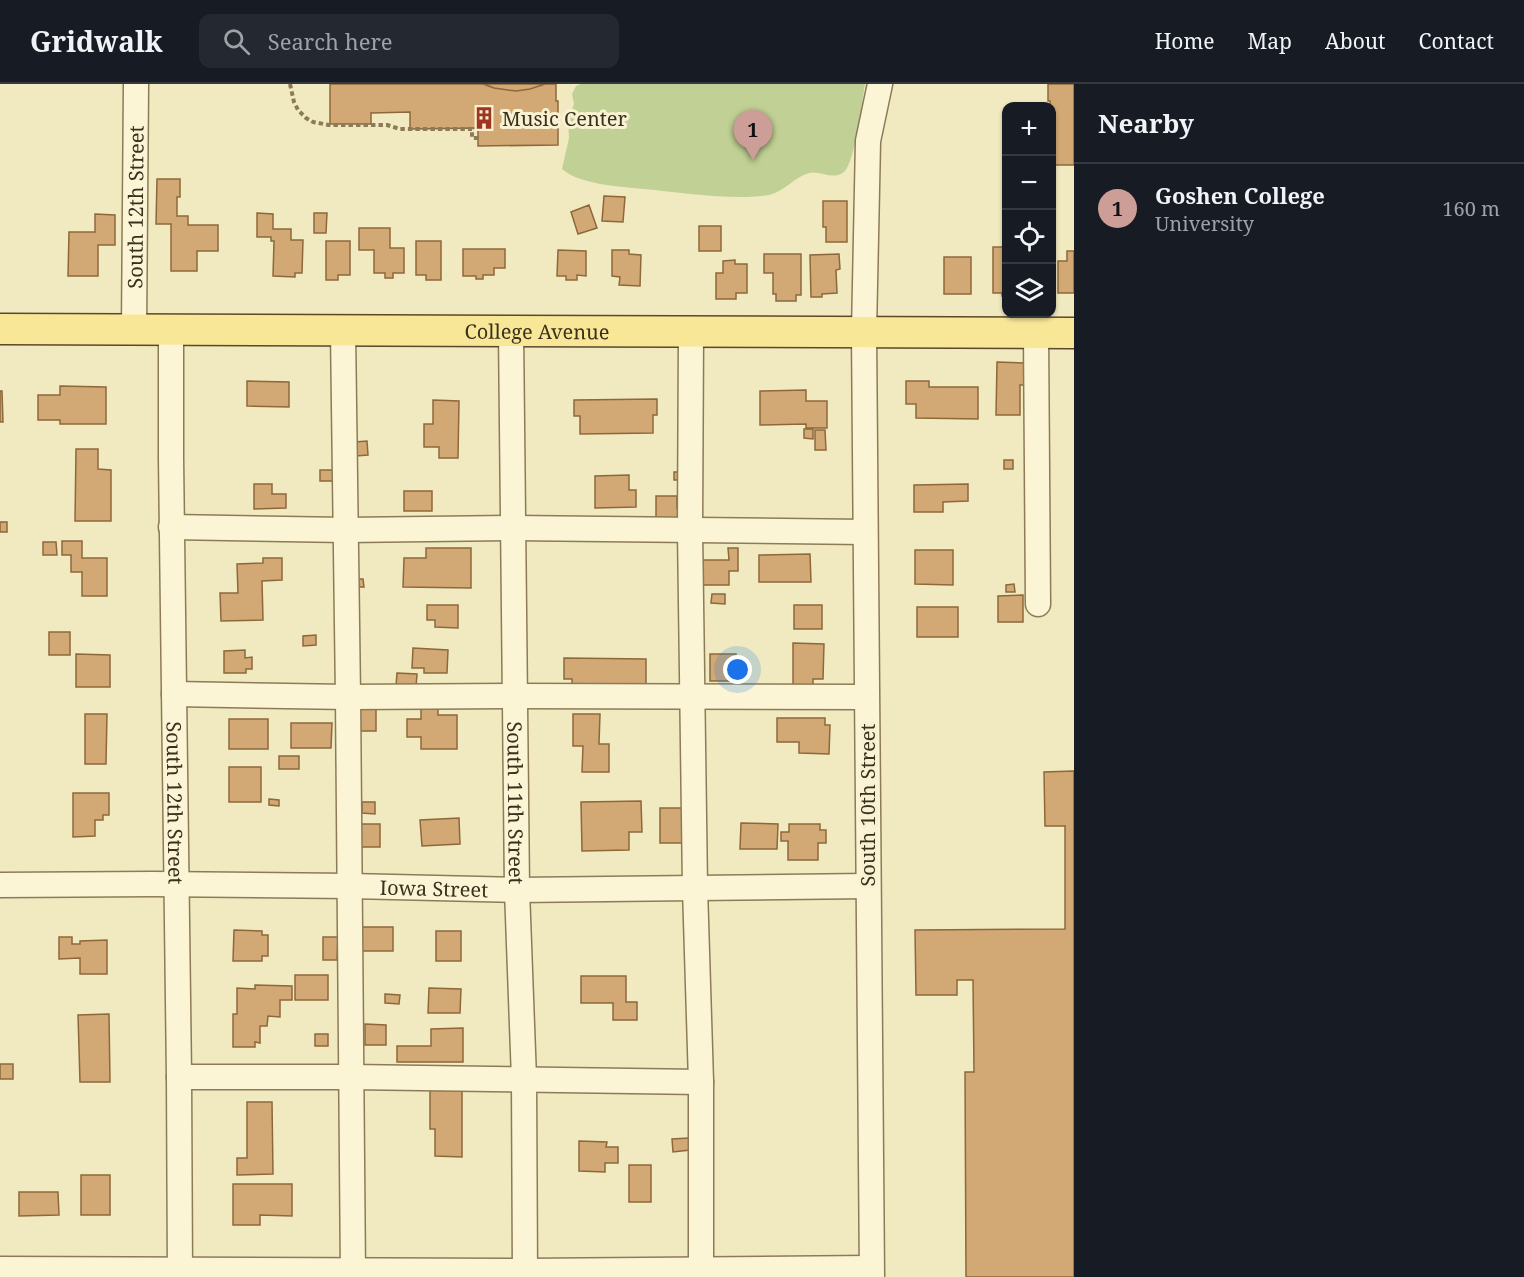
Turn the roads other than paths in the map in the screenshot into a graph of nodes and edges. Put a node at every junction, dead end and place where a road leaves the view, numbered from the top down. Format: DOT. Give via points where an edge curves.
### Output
graph roads {
  1 [pos="136,84"];
  2 [pos="880,84"];
  3 [pos="0,329"];
  4 [pos="134,330"];
  5 [pos="171,331"];
  6 [pos="343,331"];
  7 [pos="511,331"];
  8 [pos="691,332"];
  9 [pos="864,332"];
  10 [pos="1036,333"];
  11 [pos="1074,333"];
  12 [pos="171,527"];
  13 [pos="513,528"];
  14 [pos="345,530"];
  15 [pos="690,530"];
  16 [pos="865,532"];
  17 [pos="1038,604"];
  18 [pos="174,694"];
  19 [pos="515,696"];
  20 [pos="348,697"];
  21 [pos="692,697"];
  22 [pos="866,697"];
  23 [pos="176,884"];
  24 [pos="0,885"];
  25 [pos="350,886"];
  26 [pos="868,886"];
  27 [pos="695,888"];
  28 [pos="517,891"];
  29 [pos="179,1077"];
  30 [pos="351,1077"];
  31 [pos="524,1079"];
  32 [pos="701,1082"];
  33 [pos="0,1269"];
  34 [pos="180,1273"];
  35 [pos="353,1273"];
  36 [pos="701,1273"];
  37 [pos="872,1273"];
  38 [pos="525,1274"];
  1 -- 4 [label="street, South 12th Street"];
  2 -- 9 [label="street, South 10th Street" via="868,141"];
  3 -- 4 [label="main road, College Avenue"];
  4 -- 5 [label="main road, College Avenue"];
  5 -- 6 [label="main road, College Avenue"];
  5 -- 12 [label="street, South 12th Street"];
  6 -- 7 [label="main road, College Avenue"];
  6 -- 14 [label="street"];
  7 -- 8 [label="main road, College Avenue"];
  7 -- 13 [label="street, South 11th Street"];
  8 -- 9 [label="main road, College Avenue"];
  8 -- 15 [label="street"];
  9 -- 10 [label="main road, College Avenue"];
  9 -- 16 [label="street, South 10th Street"];
  10 -- 11 [label="main road, College Avenue"];
  10 -- 17 [label="street"];
  12 -- 14 [label="street"];
  12 -- 18 [label="street, South 12th Street"];
  13 -- 14 [label="street"];
  13 -- 15 [label="street"];
  13 -- 19 [label="street, South 11th Street"];
  14 -- 20 [label="street"];
  15 -- 16 [label="street"];
  15 -- 21 [label="street"];
  16 -- 22 [label="street, South 10th Street"];
  18 -- 20 [label="street"];
  18 -- 23 [label="street, South 12th Street"];
  19 -- 20 [label="street"];
  19 -- 21 [label="street"];
  19 -- 28 [label="street, South 11th Street"];
  20 -- 25 [label="street"];
  21 -- 22 [label="street"];
  21 -- 27 [label="street"];
  22 -- 26 [label="street, South 10th Street"];
  23 -- 24 [label="street, Iowa Street"];
  23 -- 25 [label="street, Iowa Street"];
  23 -- 29 [label="street, South 12th Street"];
  25 -- 28 [label="street, Iowa Street"];
  25 -- 30 [label="street"];
  26 -- 27 [label="street, Iowa Street"];
  26 -- 37 [label="street, South 10th Street"];
  27 -- 28 [label="street, Iowa Street"];
  27 -- 32 [label="street"];
  28 -- 31 [label="street, South 11th Street"];
  29 -- 30 [label="street"];
  29 -- 34 [label="street, South 12th Street"];
  30 -- 31 [label="street"];
  30 -- 35 [label="street"];
  31 -- 32 [label="street"];
  31 -- 38 [label="street, South 11th Street"];
  32 -- 36 [label="street"];
  33 -- 34 [label="street"];
  34 -- 35 [label="street"];
  35 -- 38 [label="street"];
  36 -- 37 [label="street"];
  36 -- 38 [label="street"];
}
